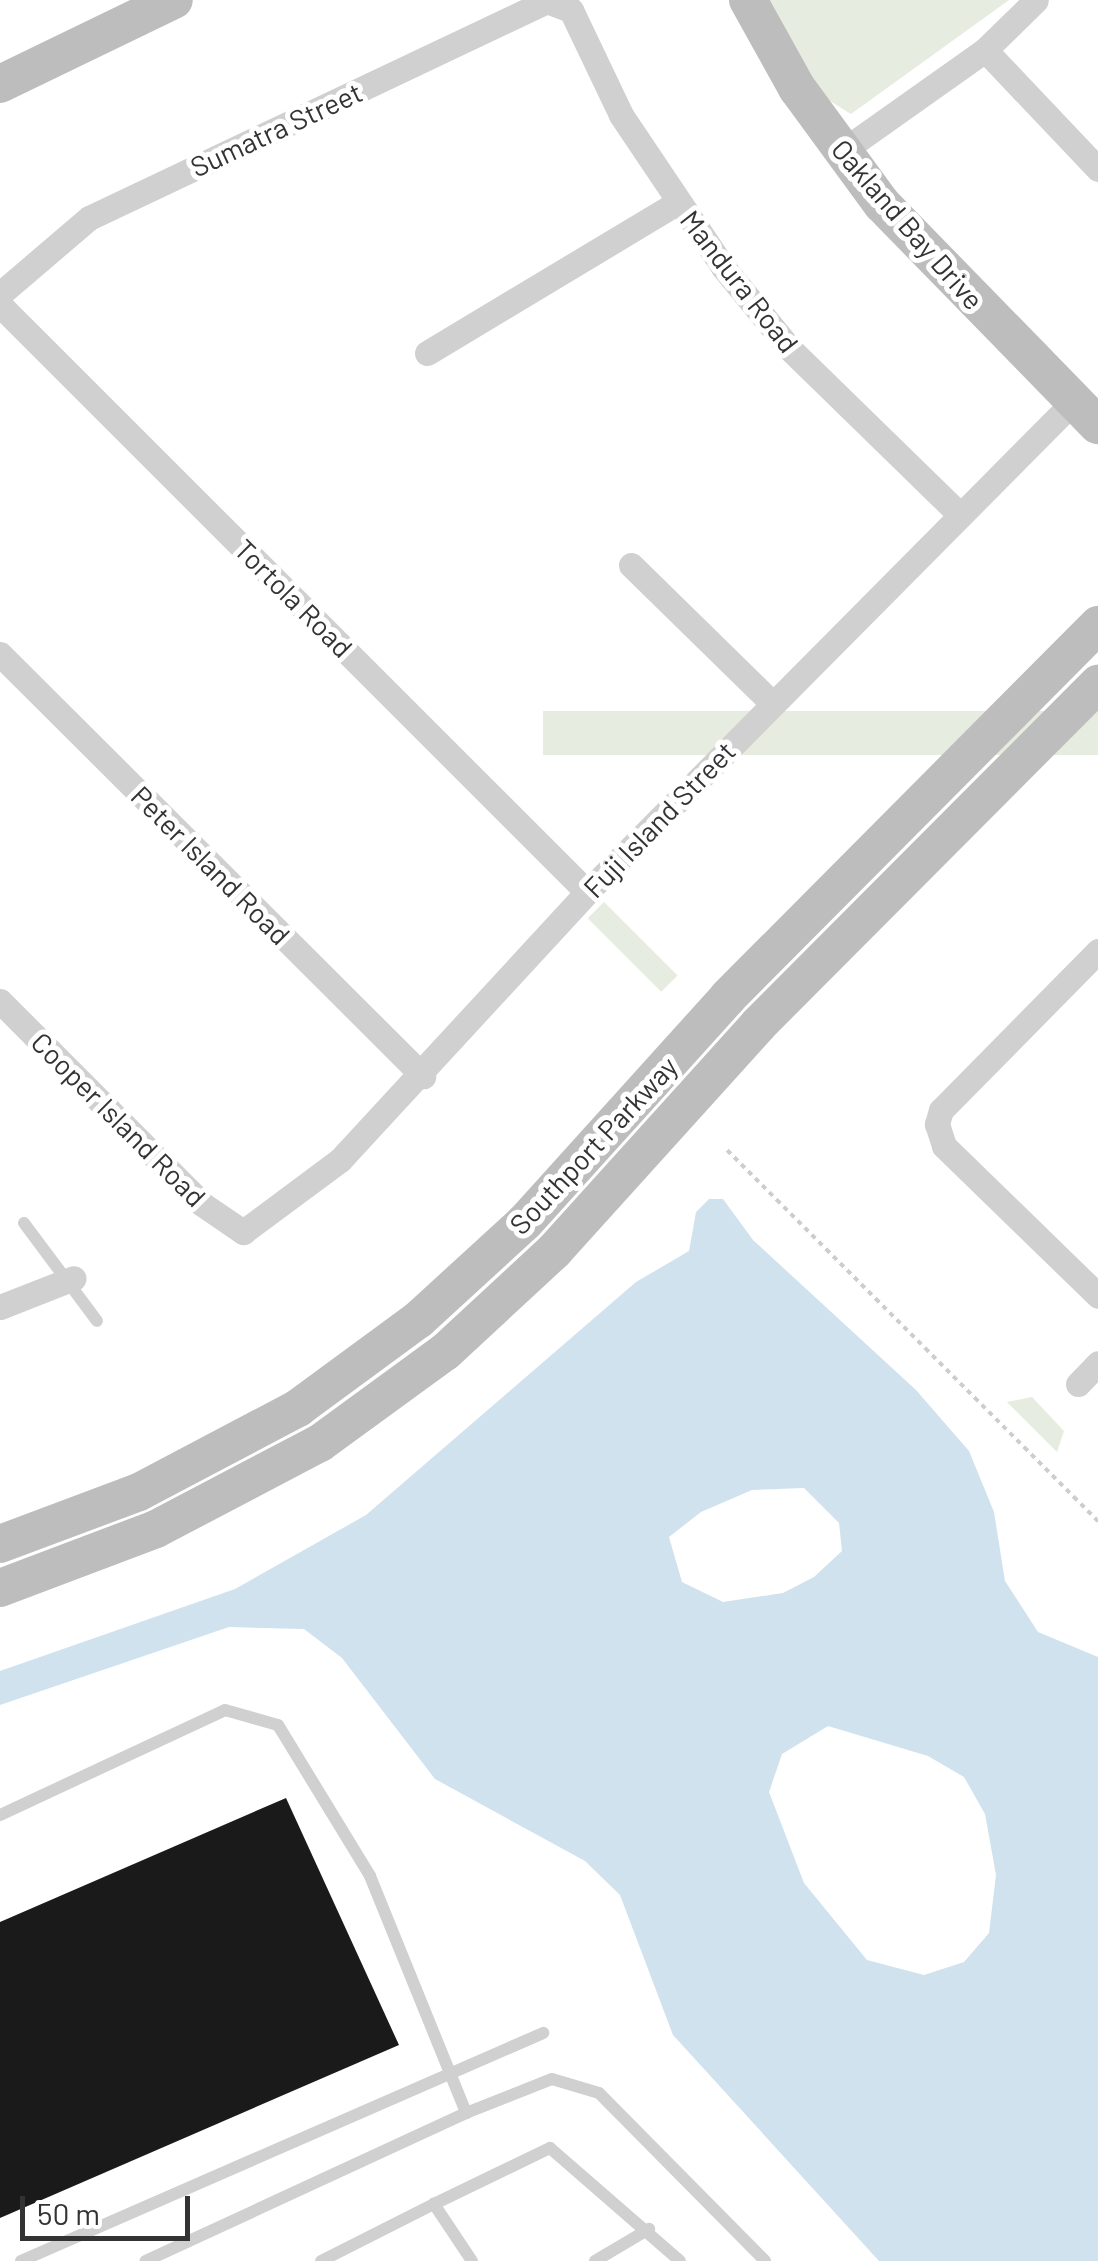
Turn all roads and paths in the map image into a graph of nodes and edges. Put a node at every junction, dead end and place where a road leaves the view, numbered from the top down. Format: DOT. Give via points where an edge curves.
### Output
graph roads {
  1 [pos="174,0"];
  2 [pos="748,0"];
  3 [pos="1036,0"];
  4 [pos="571,10"];
  5 [pos="985,50"];
  6 [pos="0,84"];
  7 [pos="840,152"];
  8 [pos="1098,169"];
  9 [pos="678,202"];
  10 [pos="0,294"];
  11 [pos="0,305"];
  12 [pos="427,353"];
  13 [pos="1086,413"];
  14 [pos="960,515"];
  15 [pos="631,565"];
  16 [pos="1098,625"];
  17 [pos="0,654"];
  18 [pos="1098,684"];
  19 [pos="772,703"];
  20 [pos="587,892"];
  21 [pos="1098,951"];
  22 [pos="0,1001"];
  23 [pos="423,1076"];
  24 [pos="727,1150"];
  25 [pos="24,1223"];
  26 [pos="243,1232"];
  27 [pos="74,1278"];
  28 [pos="1098,1296"];
  29 [pos="0,1306"];
  30 [pos="97,1321"];
  31 [pos="1098,1363"];
  32 [pos="1078,1384"];
  33 [pos="1098,1521"];
  34 [pos="0,1544"];
  35 [pos="0,1588"];
  36 [pos="0,1815"];
  37 [pos="543,2033"];
  38 [pos="452,2072"];
  39 [pos="466,2113"];
  40 [pos="434,2204"];
  41 [pos="649,2229"];
  42 [pos="21,2261"];
  43 [pos="146,2261"];
  44 [pos="321,2261"];
  45 [pos="472,2261"];
  46 [pos="594,2261"];
  47 [pos="680,2261"];
  48 [pos="766,2261"];
  1 -- 6 [label="main road"];
  2 -- 7 [label="main road, Oakland Bay Drive"];
  3 -- 5 [label="street"];
  4 -- 9 [label="street, Mandura Road" via="596,72"];
  4 -- 10 [label="street, Sumatra Street" via="547,1 89,218"];
  5 -- 7 [label="street"];
  5 -- 8 [label="street"];
  7 -- 13 [label="main road, Oakland Bay Drive"];
  9 -- 12 [label="street"];
  9 -- 14 [label="street, Mandura Road" via="790,348"];
  11 -- 20 [label="street, Tortola Road"];
  13 -- 14 [label="street, Fuji Island Street"];
  14 -- 19 [label="street, Fuji Island Street"];
  15 -- 19 [label="street"];
  16 -- 34 [label="main road, Southport Parkway" via="728,996 525,1222 418,1320 298,1408 138,1492"];
  17 -- 23 [label="street, Peter Island Road"];
  18 -- 35 [label="main road, Southport Parkway" via="758,1025 554,1251 445,1352 320,1443 156,1529"];
  19 -- 20 [label="street, Fuji Island Street"];
  20 -- 23 [label="street, Fuji Island Street"];
  21 -- 28 [label="street" via="941,1110 937,1124 944,1146"];
  22 -- 26 [label="street, Cooper Island Road" via="202,1204"];
  23 -- 26 [label="street, Fuji Island Street" via="340,1160"];
  24 -- 33 [label="path"];
  25 -- 27 [label="lane"];
  27 -- 29 [label="street"];
  27 -- 30 [label="lane"];
  31 -- 32 [label="street"];
  36 -- 38 [label="lane" via="225,1710 278,1724 320,1808 370,1876"];
  37 -- 38 [label="lane"];
  38 -- 39 [label="lane"];
  38 -- 42 [label="lane"];
  39 -- 43 [label="lane"];
  39 -- 48 [label="lane" via="552,2079 598,2093"];
  40 -- 41 [label="lane" via="550,2148"];
  40 -- 44 [label="lane"];
  40 -- 45 [label="lane"];
  41 -- 46 [label="lane"];
  41 -- 47 [label="lane"];
}
